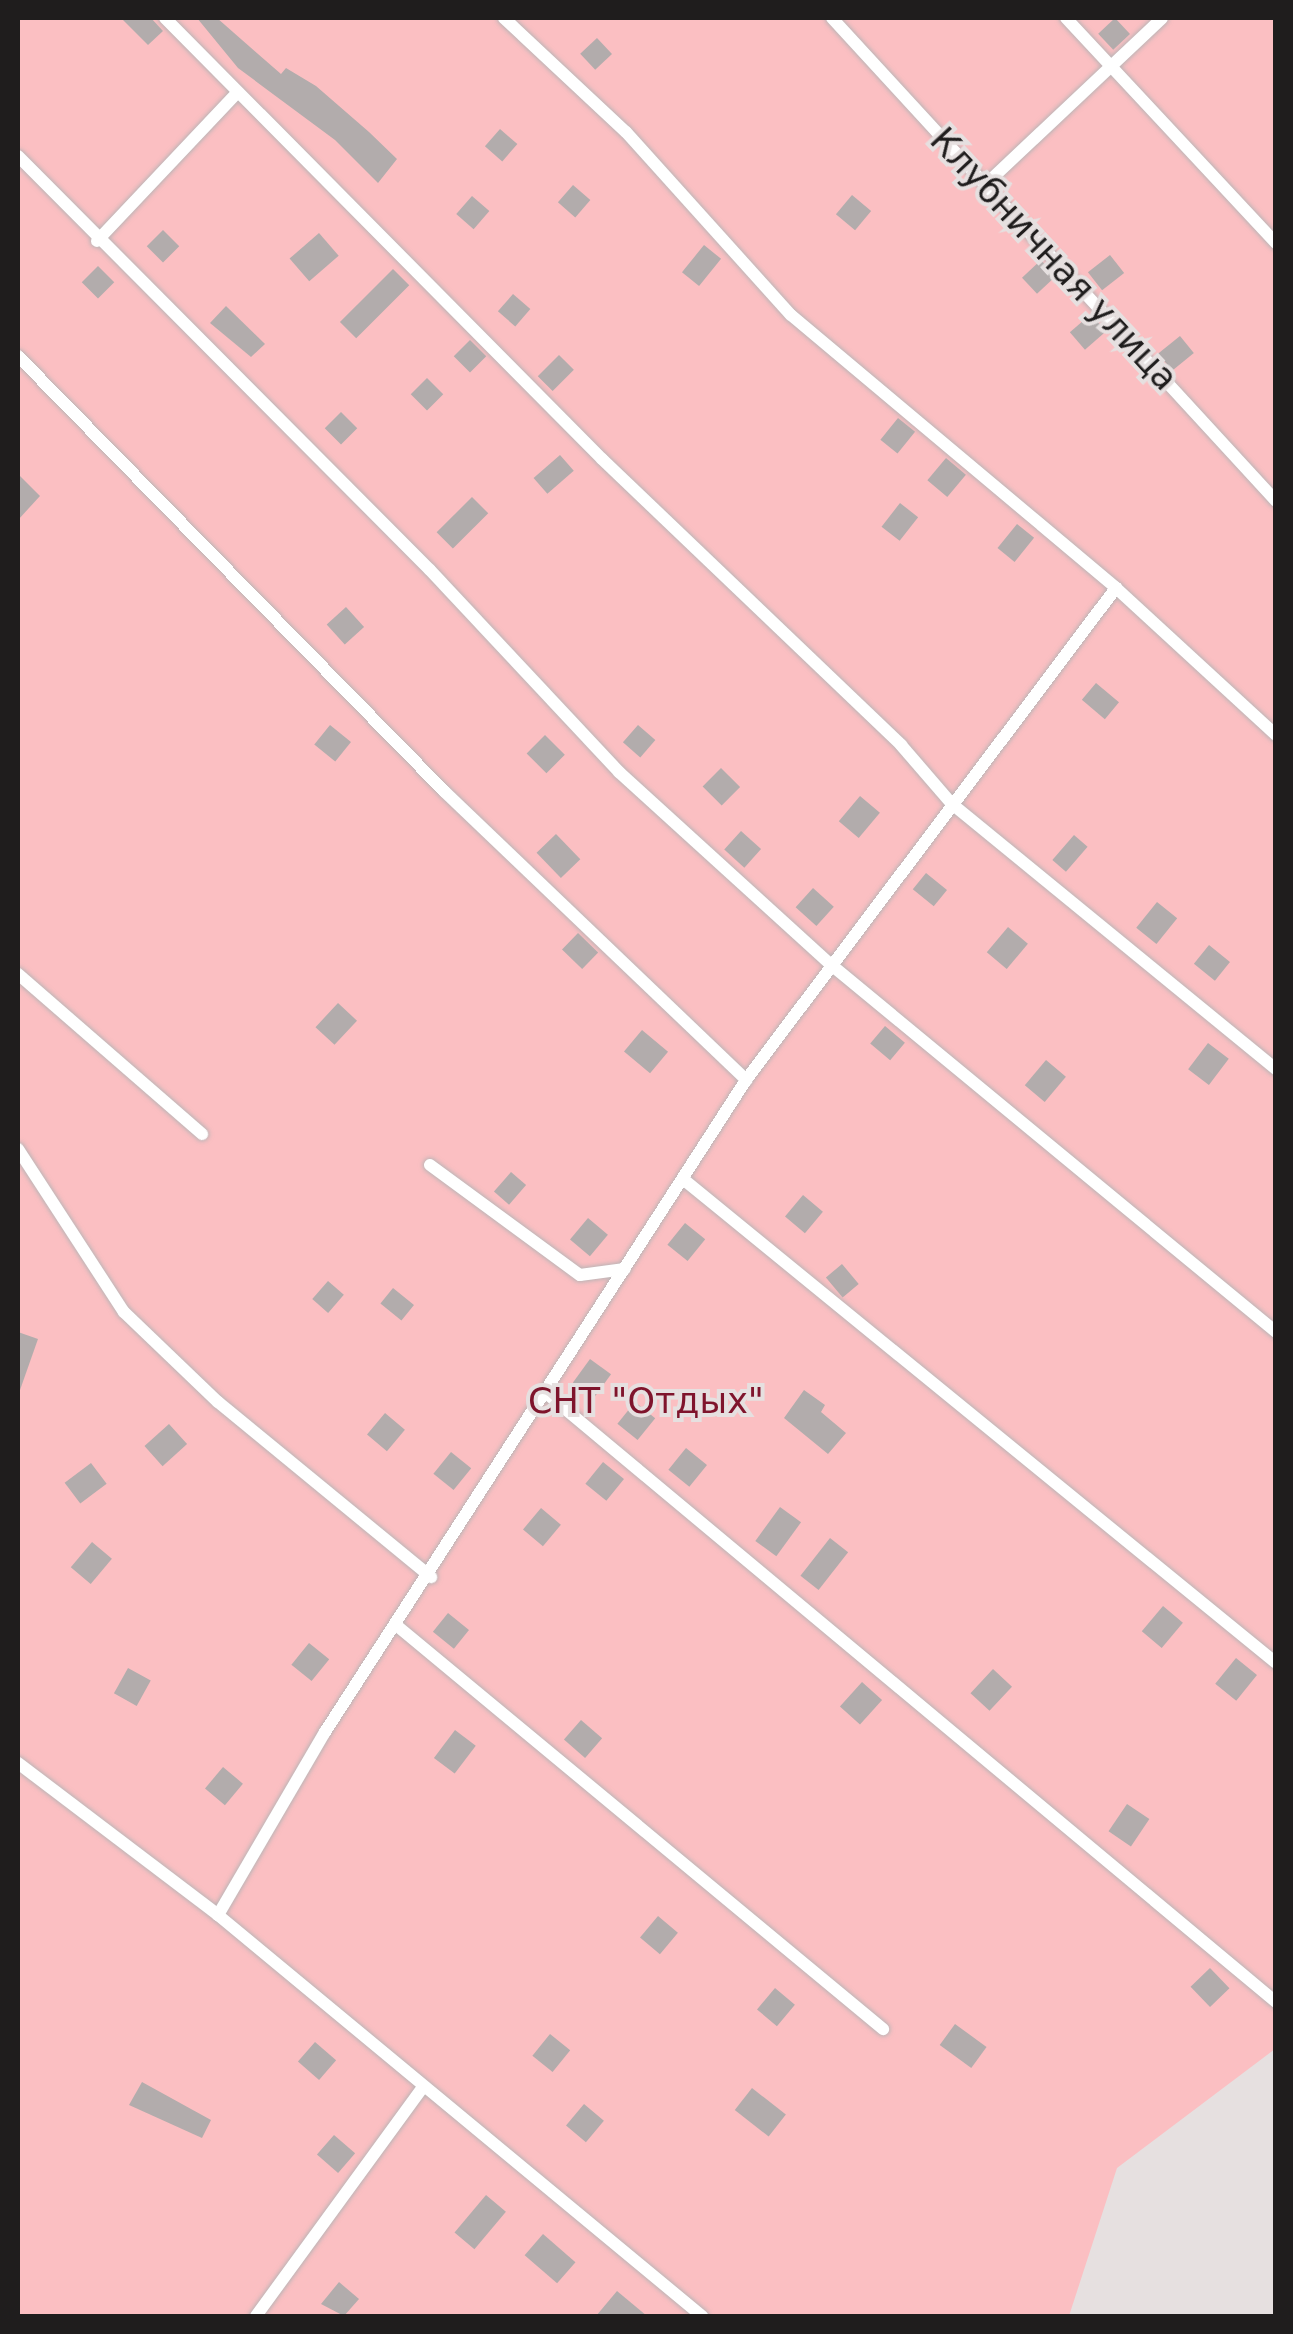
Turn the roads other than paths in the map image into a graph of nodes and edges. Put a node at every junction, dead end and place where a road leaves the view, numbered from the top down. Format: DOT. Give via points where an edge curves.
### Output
graph roads {
  1 [pos="165,18"];
  2 [pos="504,18"];
  3 [pos="832,18"];
  4 [pos="1066,18"];
  5 [pos="1162,18"];
  6 [pos="1109,65"];
  7 [pos="236,94"];
  8 [pos="18,156"];
  9 [pos="985,185"];
  10 [pos="96,241"];
  11 [pos="1276,243"];
  12 [pos="18,356"];
  13 [pos="1276,500"];
  14 [pos="1116,588"];
  15 [pos="1276,735"];
  16 [pos="952,804"];
  17 [pos="829,963"];
  18 [pos="18,974"];
  19 [pos="1276,1069"];
  20 [pos="746,1080"];
  21 [pos="202,1134"];
  22 [pos="18,1148"];
  23 [pos="430,1165"];
  24 [pos="683,1178"];
  25 [pos="625,1269"];
  26 [pos="1276,1332"];
  27 [pos="546,1393"];
  28 [pos="431,1577"];
  29 [pos="396,1625"];
  30 [pos="1276,1663"];
  31 [pos="18,1763"];
  32 [pos="218,1915"];
  33 [pos="1276,2002"];
  34 [pos="883,2029"];
  35 [pos="421,2090"];
  36 [pos="256,2316"];
  37 [pos="702,2316"];
  1 -- 7 [label="lane"];
  2 -- 14 [label="lane" via="626,132 791,315"];
  3 -- 9 [label="lane, Клубничная улица"];
  4 -- 6 [label="lane"];
  5 -- 6 [label="lane"];
  6 -- 9 [label="lane"];
  6 -- 11 [label="lane"];
  7 -- 10 [label="lane"];
  7 -- 16 [label="lane" via="900,745"];
  8 -- 10 [label="lane"];
  9 -- 13 [label="lane, Клубничная улица"];
  10 -- 17 [label="lane" via="430,570 619,772"];
  12 -- 20 [label="lane" via="444,792"];
  14 -- 15 [label="lane"];
  14 -- 16 [label="lane"];
  16 -- 17 [label="lane"];
  16 -- 19 [label="lane"];
  17 -- 20 [label="lane"];
  17 -- 26 [label="lane"];
  18 -- 21 [label="lane"];
  20 -- 24 [label="lane"];
  22 -- 28 [label="lane" via="124,1312 218,1402"];
  23 -- 25 [label="lane" via="580,1274"];
  24 -- 25 [label="lane"];
  24 -- 30 [label="lane"];
  25 -- 27 [label="lane"];
  27 -- 28 [label="lane"];
  27 -- 33 [label="lane"];
  28 -- 29 [label="lane"];
  29 -- 32 [label="lane"];
  29 -- 34 [label="lane"];
  31 -- 32 [label="lane"];
  32 -- 35 [label="lane"];
  35 -- 36 [label="lane"];
  35 -- 37 [label="lane"];
}
